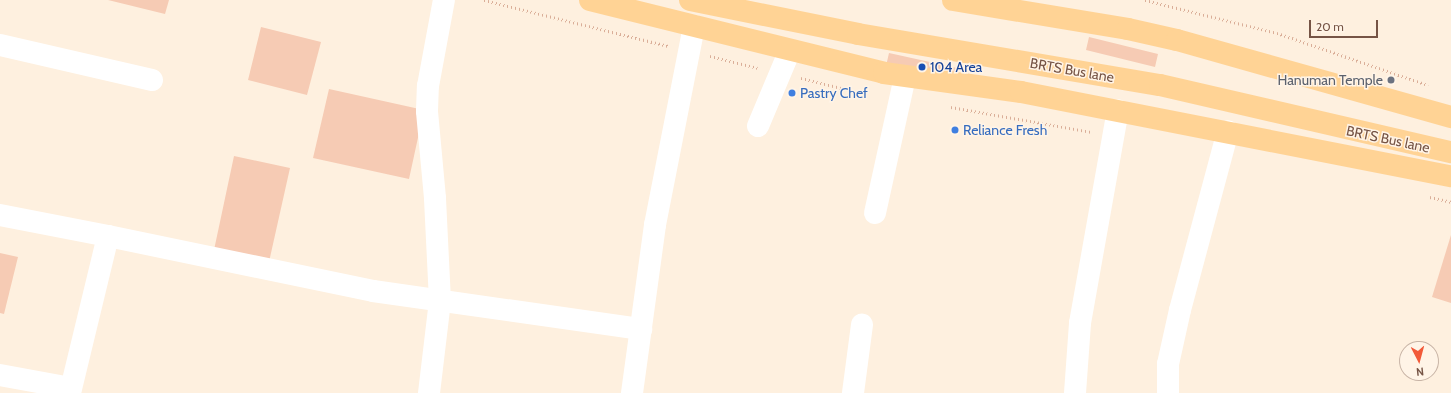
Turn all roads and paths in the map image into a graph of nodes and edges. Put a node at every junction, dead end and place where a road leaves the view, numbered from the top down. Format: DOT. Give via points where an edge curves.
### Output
graph roads {
  1 [pos="444,0"];
  2 [pos="590,0"];
  3 [pos="690,0"];
  4 [pos="953,0"];
  5 [pos="1145,0"];
  6 [pos="694,26"];
  7 [pos="0,44"];
  8 [pos="790,50"];
  9 [pos="905,77"];
  10 [pos="152,80"];
  11 [pos="1436,88"];
  12 [pos="1118,110"];
  13 [pos="1451,117"];
  14 [pos="758,126"];
  15 [pos="1228,131"];
  16 [pos="1451,152"];
  17 [pos="1451,176"];
  18 [pos="875,213"];
  19 [pos="0,215"];
  20 [pos="108,236"];
  21 [pos="440,302"];
  22 [pos="862,325"];
  23 [pos="641,329"];
  24 [pos="0,375"];
  25 [pos="70,391"];
  26 [pos="429,393"];
  27 [pos="632,393"];
  28 [pos="853,393"];
  29 [pos="1075,393"];
  30 [pos="1168,393"];
  1 -- 21 [label="street" via="432,54 427,111 435,198"];
  2 -- 6 [label="main road"];
  3 -- 16 [label="main road, BRTS Bus lane" via="858,34 1160,85"];
  4 -- 13 [label="main road" via="1128,29 1177,40"];
  5 -- 11 [label="path" via="1277,34"];
  6 -- 8 [label="main road"];
  6 -- 23 [label="street" via="655,225"];
  7 -- 10 [label="street"];
  8 -- 9 [label="main road"];
  8 -- 14 [label="street"];
  9 -- 12 [label="main road" via="1021,92"];
  9 -- 18 [label="street"];
  12 -- 15 [label="main road"];
  12 -- 29 [label="street" via="1080,323"];
  15 -- 17 [label="main road"];
  15 -- 30 [label="street" via="1180,310 1168,364"];
  19 -- 20 [label="street"];
  20 -- 21 [label="street" via="373,291"];
  20 -- 25 [label="street"];
  21 -- 23 [label="street"];
  21 -- 26 [label="street"];
  22 -- 28 [label="street"];
  23 -- 27 [label="street"];
  24 -- 25 [label="street"];
}
